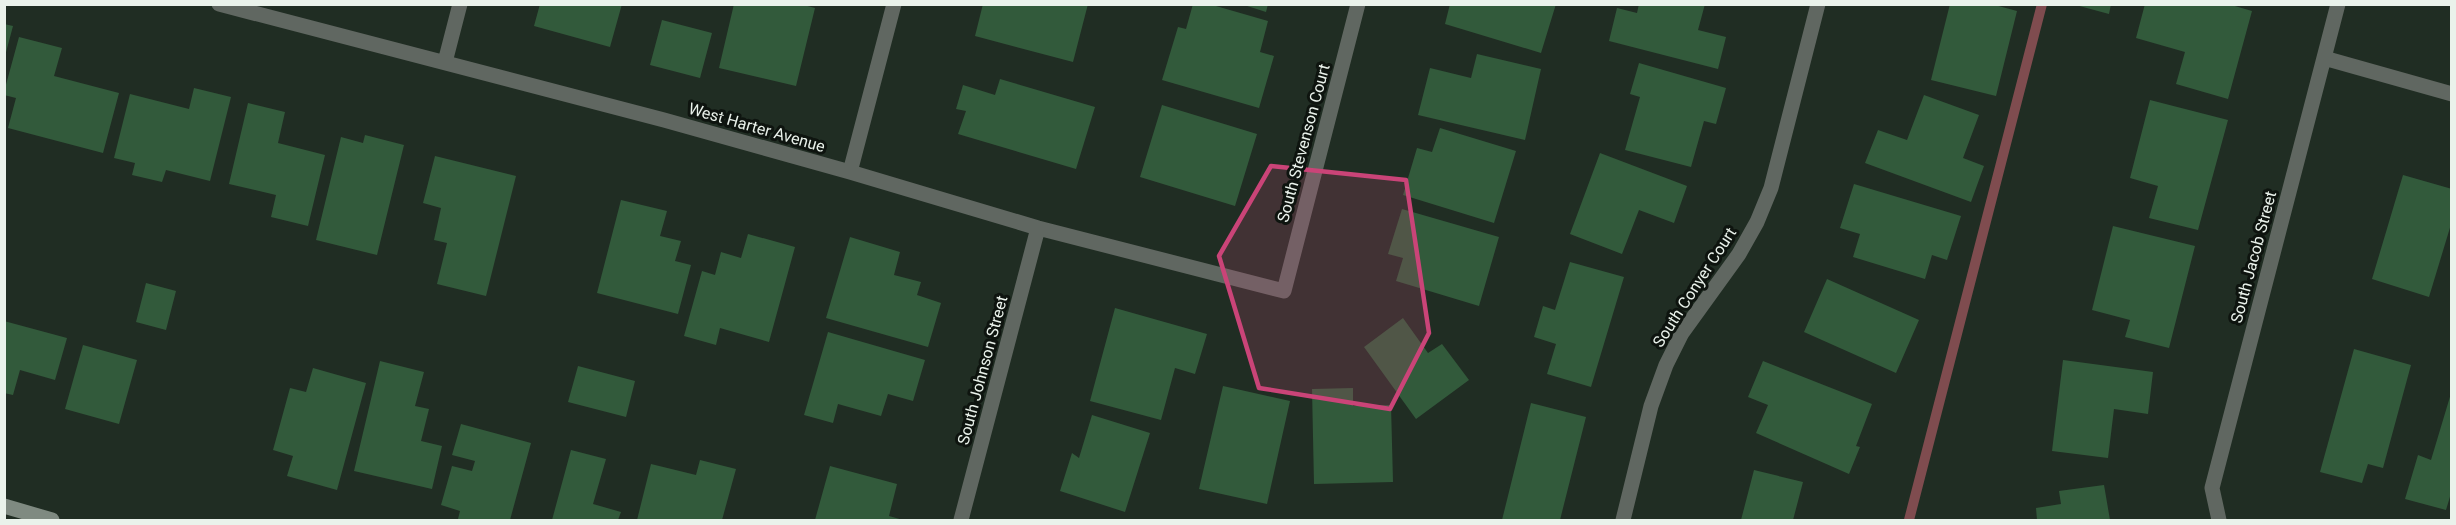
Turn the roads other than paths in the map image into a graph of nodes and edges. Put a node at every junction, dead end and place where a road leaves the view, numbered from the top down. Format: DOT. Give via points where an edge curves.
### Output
graph roads {
  1 [pos="219,4"];
  2 [pos="460,4"];
  3 [pos="894,4"];
  4 [pos="1358,4"];
  5 [pos="1818,4"];
  6 [pos="2338,4"];
  7 [pos="2324,58"];
  8 [pos="445,62"];
  9 [pos="2451,94"];
  10 [pos="850,172"];
  11 [pos="1038,228"];
  12 [pos="1284,291"];
  13 [pos="4,506"];
  14 [pos="52,520"];
  15 [pos="961,520"];
  16 [pos="1623,520"];
  17 [pos="2218,520"];
  1 -- 8 [label="street, West Harter Avenue"];
  2 -- 8 [label="street"];
  3 -- 10 [label="street"];
  4 -- 12 [label="street, South Stevenson Court"];
  5 -- 16 [label="street, South Conyer Court" via="1771,188 1739,254 1682,333 1666,365 1651,406"];
  6 -- 7 [label="street, South Jacob Street"];
  7 -- 9 [label="street"];
  7 -- 17 [label="street, South Jacob Street" via="2211,488"];
  8 -- 10 [label="street, West Harter Avenue"];
  10 -- 11 [label="street, West Harter Avenue"];
  11 -- 12 [label="street, West Harter Avenue"];
  11 -- 15 [label="street, South Johnson Street"];
  13 -- 14 [label="main road"];
}
